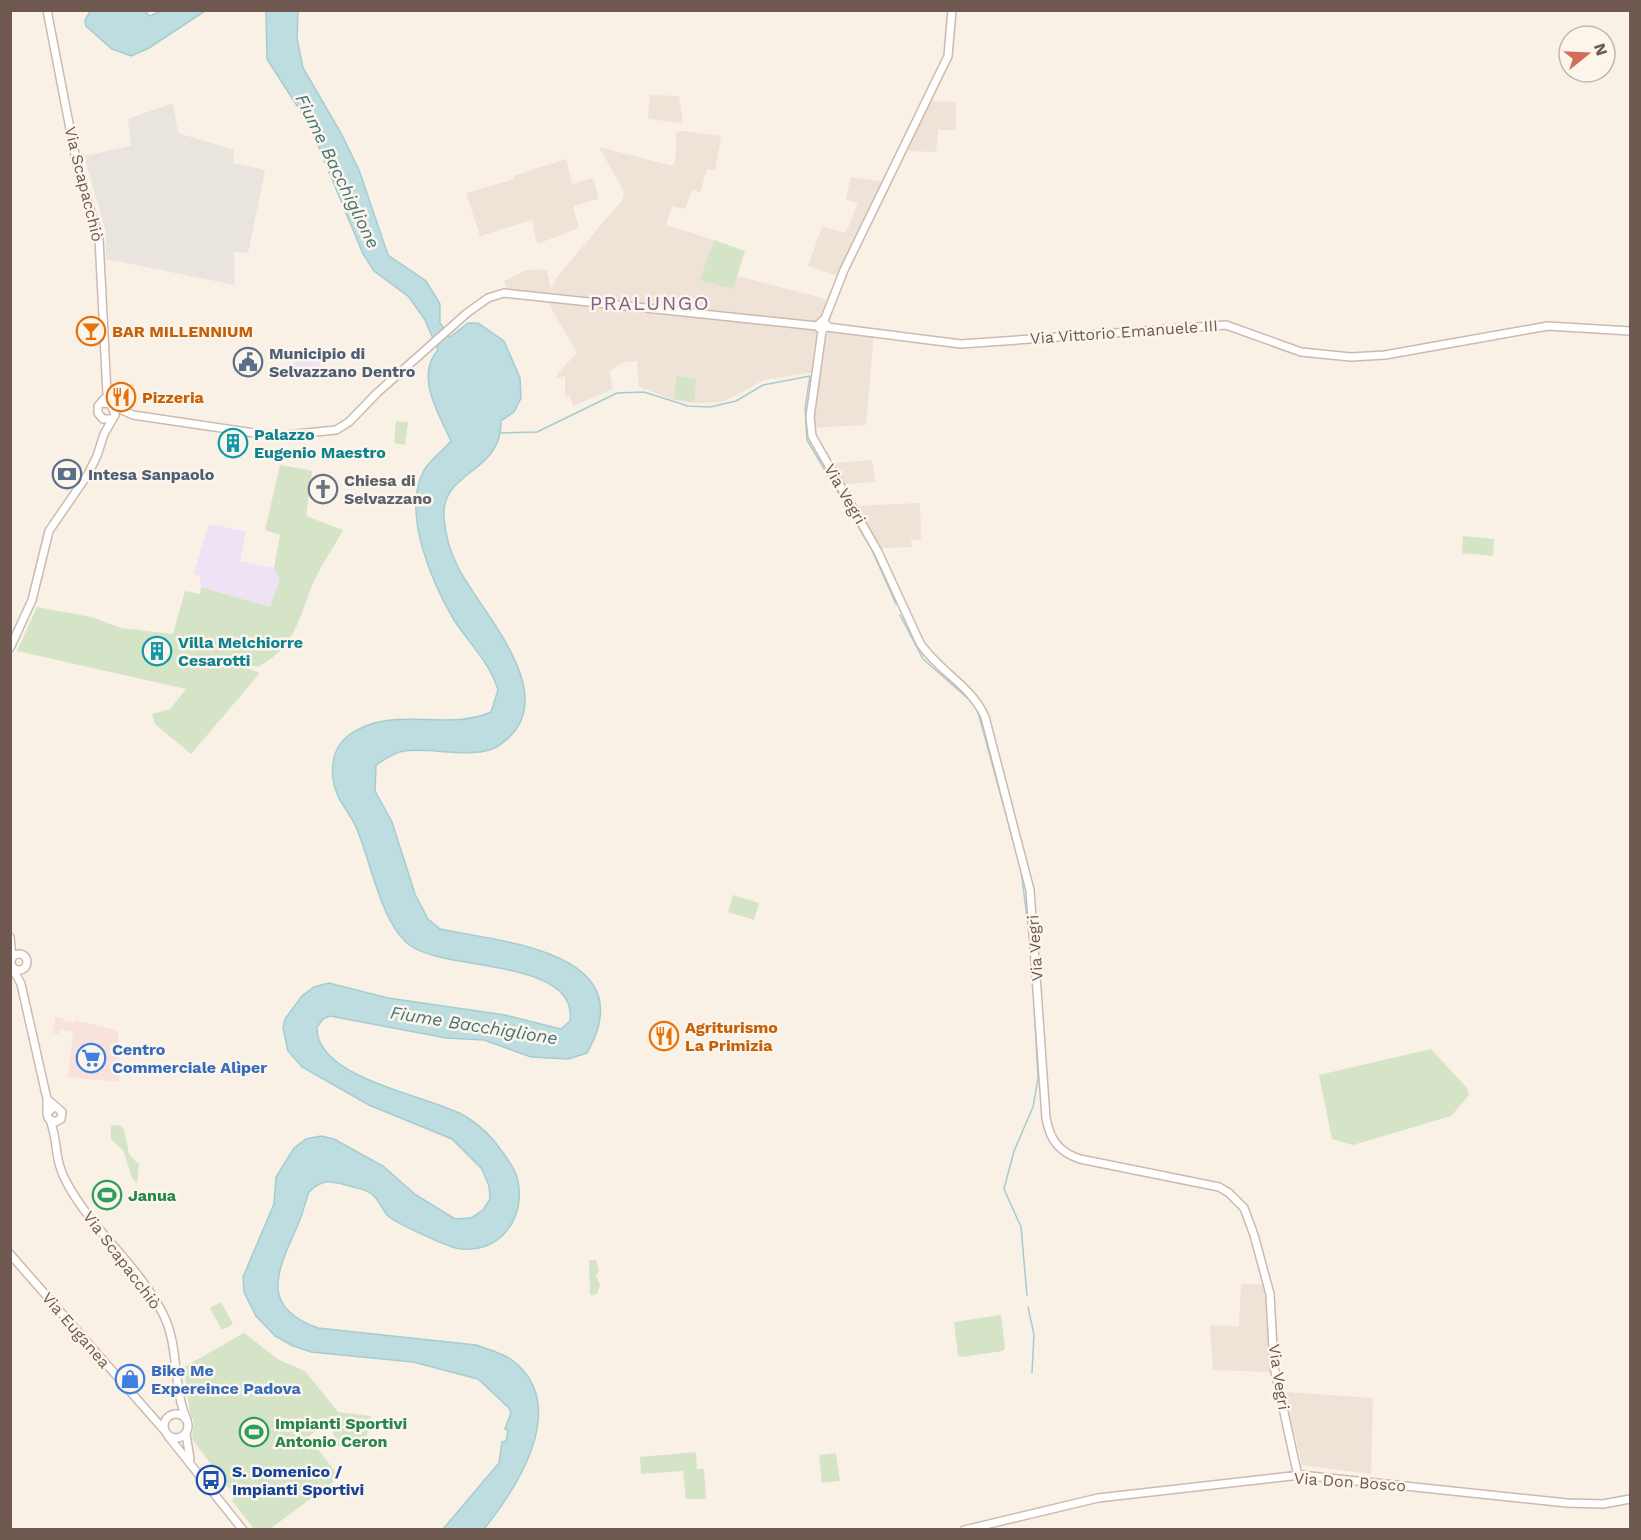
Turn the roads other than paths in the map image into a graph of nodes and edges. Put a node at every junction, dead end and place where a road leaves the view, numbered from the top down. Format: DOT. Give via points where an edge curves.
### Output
graph roads {
  1 [pos="47,10"];
  2 [pos="952,10"];
  3 [pos="823,327"];
  4 [pos="1630,331"];
  5 [pos="107,395"];
  6 [pos="101,403"];
  7 [pos="112,405"];
  8 [pos="134,415"];
  9 [pos="102,418"];
  10 [pos="113,418"];
  11 [pos="104,434"];
  12 [pos="10,648"];
  13 [pos="11,939"];
  14 [pos="22,955"];
  15 [pos="12,958"];
  16 [pos="13,969"];
  17 [pos="24,969"];
  18 [pos="21,984"];
  19 [pos="46,1099"];
  20 [pos="55,1106"];
  21 [pos="52,1118"];
  22 [pos="10,1254"];
  23 [pos="180,1396"];
  24 [pos="143,1405"];
  25 [pos="171,1416"];
  26 [pos="188,1420"];
  27 [pos="166,1433"];
  28 [pos="186,1434"];
  29 [pos="196,1469"];
  30 [pos="1298,1476"];
  31 [pos="1630,1499"];
  32 [pos="243,1530"];
  33 [pos="964,1530"];
  1 -- 5 [label="street, Via Scapacchiò" via="78,170 99,238"];
  2 -- 3 [label="street, Via Vegri" via="948,56 844,270"];
  3 -- 4 [label="street, Via Vittorio Emanuele III" via="961,344 1226,325 1301,352 1351,357 1385,355 1548,326"];
  3 -- 8 [label="street, Via Vittorio Emanuele III" via="523,293 495,295 429,344 336,430 274,436"];
  3 -- 30 [label="street, Via Vegri" via="810,410 812,436 878,552 920,643 972,696 985,717 1030,890 1046,1118 1052,1138 1062,1151 1080,1159 1219,1186 1244,1208 1270,1294 1274,1367"];
  5 -- 6 [label="street"];
  5 -- 7 [label="street, Via Scapacchiò"];
  6 -- 7 [label="street"];
  6 -- 9 [label="street" via="97,411"];
  7 -- 8 [label="street"];
  7 -- 10 [label="street" via="116,411"];
  8 -- 10 [label="street"];
  9 -- 10 [label="street"];
  9 -- 11 [label="street"];
  10 -- 11 [label="street"];
  11 -- 12 [label="street" via="88,474 49,531 32,600"];
  13 -- 14 [label="street"];
  13 -- 15 [label="street"];
  14 -- 15 [label="street"];
  14 -- 17 [label="street" via="27,962"];
  15 -- 16 [label="street"];
  16 -- 17 [label="street"];
  16 -- 18 [label="street"];
  17 -- 18 [label="street"];
  18 -- 19 [label="street"];
  19 -- 20 [label="street"];
  19 -- 21 [label="street"];
  20 -- 21 [label="street, Via Scapacchiò"];
  20 -- 21 [label="street" via="62,1112"];
  21 -- 23 [label="street, Via Scapacchiò" via="55,1154 68,1186 163,1313 172,1338"];
  22 -- 24 [label="street, Via Euganea"];
  23 -- 25 [label="street, Via Scapacchiò"];
  23 -- 26 [label="street, Via Scapacchiò"];
  24 -- 25 [label="street, Via Euganea" via="155,1414"];
  24 -- 27 [label="street, Via Euganea"];
  25 -- 26 [label="street, Via Euganea"];
  25 -- 27 [label="street" via="163,1422"];
  26 -- 28 [label="street, Via Euganea"];
  27 -- 28 [label="street"];
  27 -- 29 [label="street, Via Euganea"];
  28 -- 29 [label="street, Via Euganea" via="188,1453"];
  29 -- 32 [label="street, Via Euganea"];
  30 -- 31 [label="street, Via Don Bosco" via="1567,1503 1603,1504"];
  30 -- 33 [label="street, Via Don Bosco" via="1098,1498"];
}
